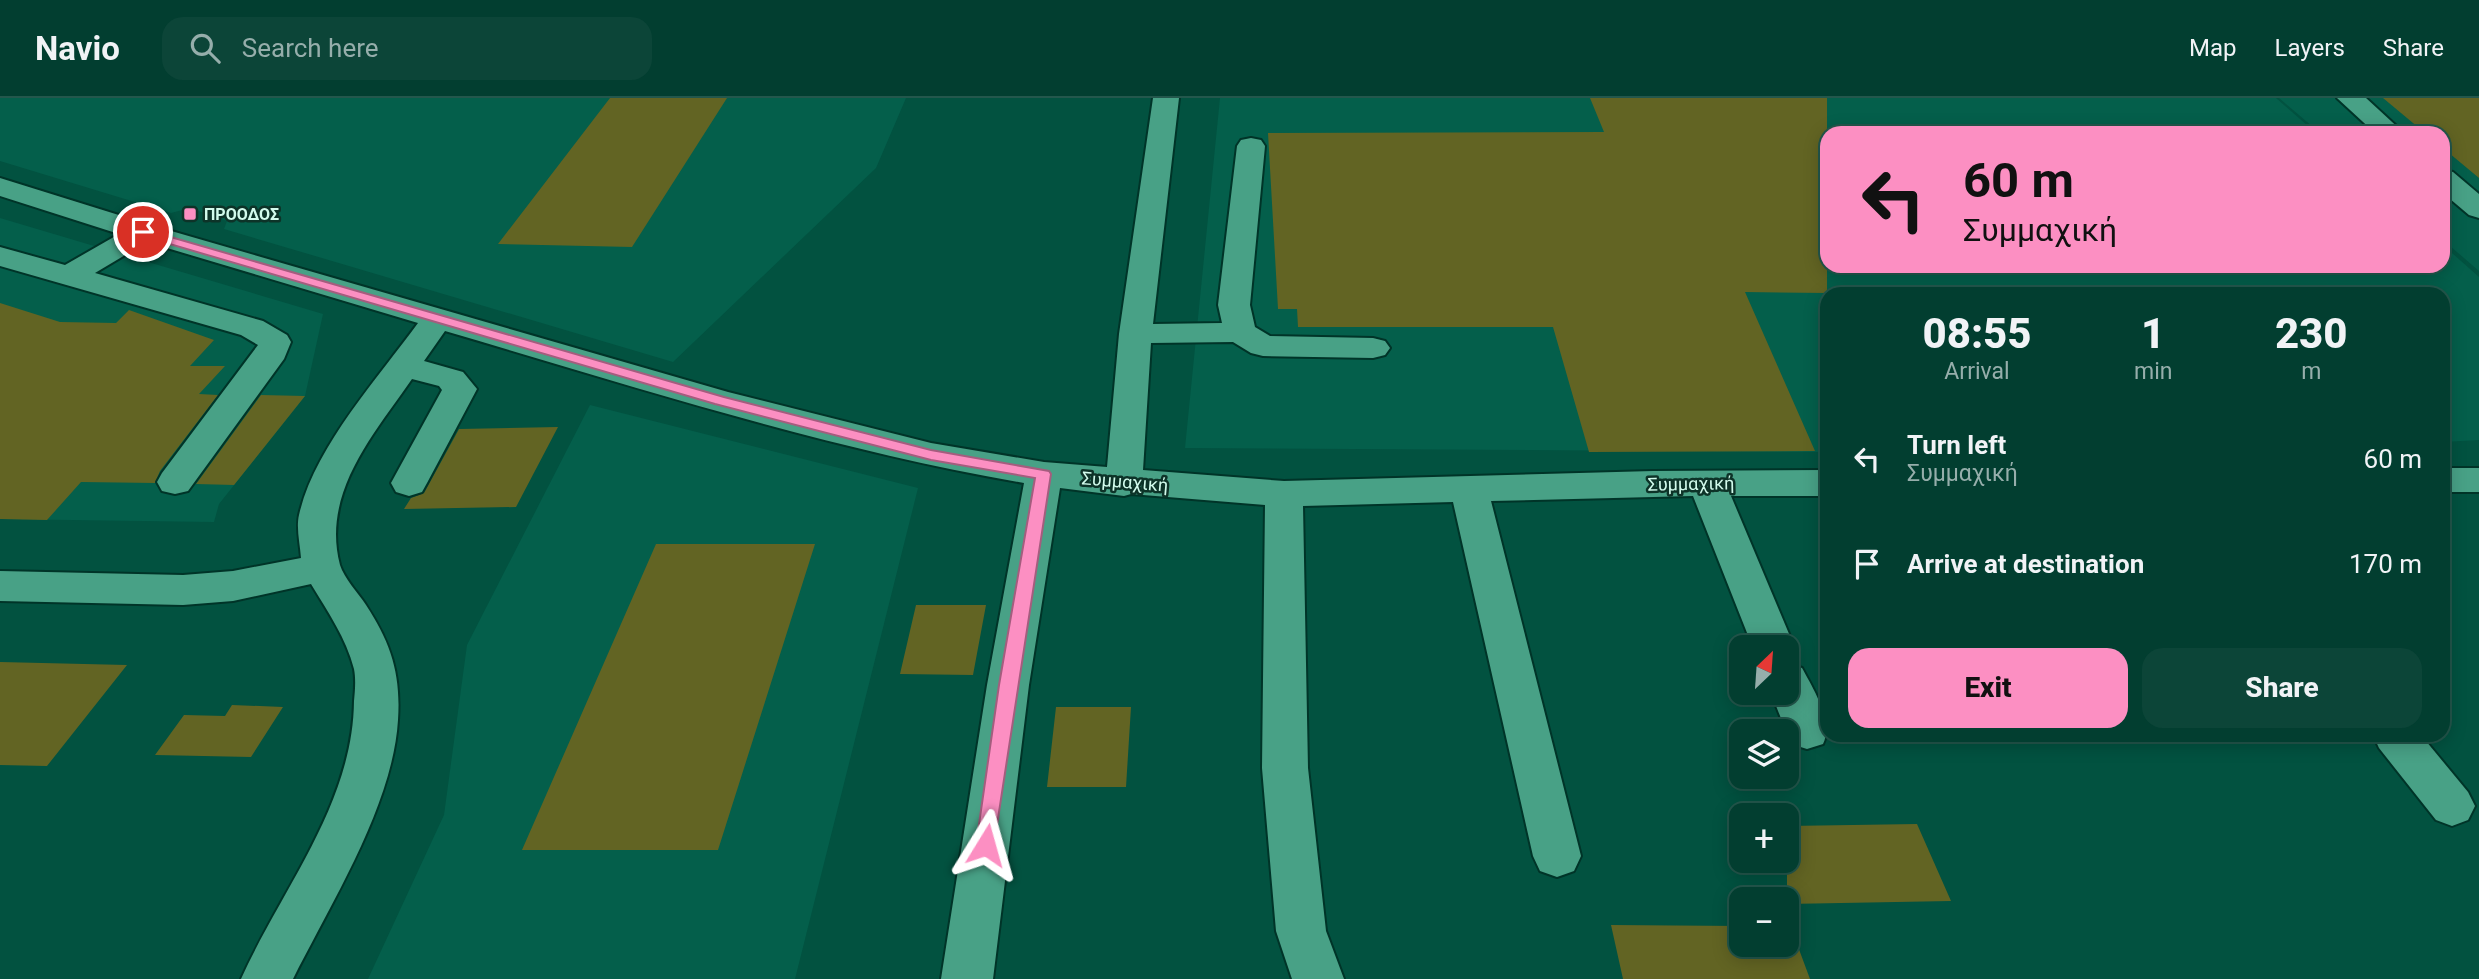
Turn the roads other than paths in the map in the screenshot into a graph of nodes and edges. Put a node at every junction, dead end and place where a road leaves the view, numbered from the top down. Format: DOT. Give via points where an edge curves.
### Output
graph roads {
  1 [pos="1166,98"];
  2 [pos="2350,98"];
  3 [pos="2382,126"];
  4 [pos="1251,146"];
  5 [pos="2450,184"];
  6 [pos="0,187"];
  7 [pos="2479,209"];
  8 [pos="143,232"];
  9 [pos="0,256"];
  10 [pos="67,276"];
  11 [pos="438,317"];
  12 [pos="1240,332"];
  13 [pos="1135,334"];
  14 [pos="1373,348"];
  15 [pos="404,366"];
  16 [pos="1044,474"];
  17 [pos="2450,480"];
  18 [pos="2479,480"];
  19 [pos="175,482"];
  20 [pos="409,483"];
  21 [pos="1124,483"];
  22 [pos="1820,483"];
  23 [pos="1707,484"];
  24 [pos="1469,489"];
  25 [pos="1284,494"];
  26 [pos="321,568"];
  27 [pos="0,586"];
  28 [pos="1768,635"];
  29 [pos="1797,705"];
  30 [pos="1807,731"];
  31 [pos="2401,742"];
  32 [pos="2452,806"];
  33 [pos="1557,856"];
  34 [pos="267,979"];
  35 [pos="967,979"];
  36 [pos="1318,979"];
  1 -- 13 [label="street"];
  2 -- 3 [label="street"];
  4 -- 12 [label="street" via="1234,305"];
  5 -- 7 [label="street"];
  6 -- 8 [label="street, Συμμαχική"];
  8 -- 10 [label="street"];
  8 -- 11 [label="street, Συμμαχική"];
  9 -- 10 [label="street"];
  10 -- 19 [label="street" via="252,328 275,342"];
  11 -- 15 [label="street"];
  11 -- 16 [label="street, Συμμαχική" via="720,401 931,455"];
  12 -- 13 [label="street"];
  12 -- 14 [label="street" via="1263,346"];
  13 -- 21 [label="street"];
  15 -- 20 [label="street" via="451,379 460,389"];
  15 -- 26 [label="street" via="327,480 317,518"];
  16 -- 21 [label="street, Συμμαχική"];
  16 -- 35 [label="street" via="1008,685"];
  17 -- 18 [label="street"];
  21 -- 25 [label="street, Συμμαχική"];
  22 -- 23 [label="street, Συμμαχική"];
  23 -- 24 [label="street, Συμμαχική"];
  23 -- 28 [label="street"];
  24 -- 25 [label="street, Συμμαχική"];
  24 -- 33 [label="street"];
  25 -- 36 [label="street" via="1285,768 1301,931"];
  26 -- 27 [label="street" via="233,586 183,590"];
  26 -- 34 [label="street" via="361,631 376,672 376,720 368,771 337,843"];
  29 -- 30 [label="street"];
  31 -- 32 [label="street"];
}
